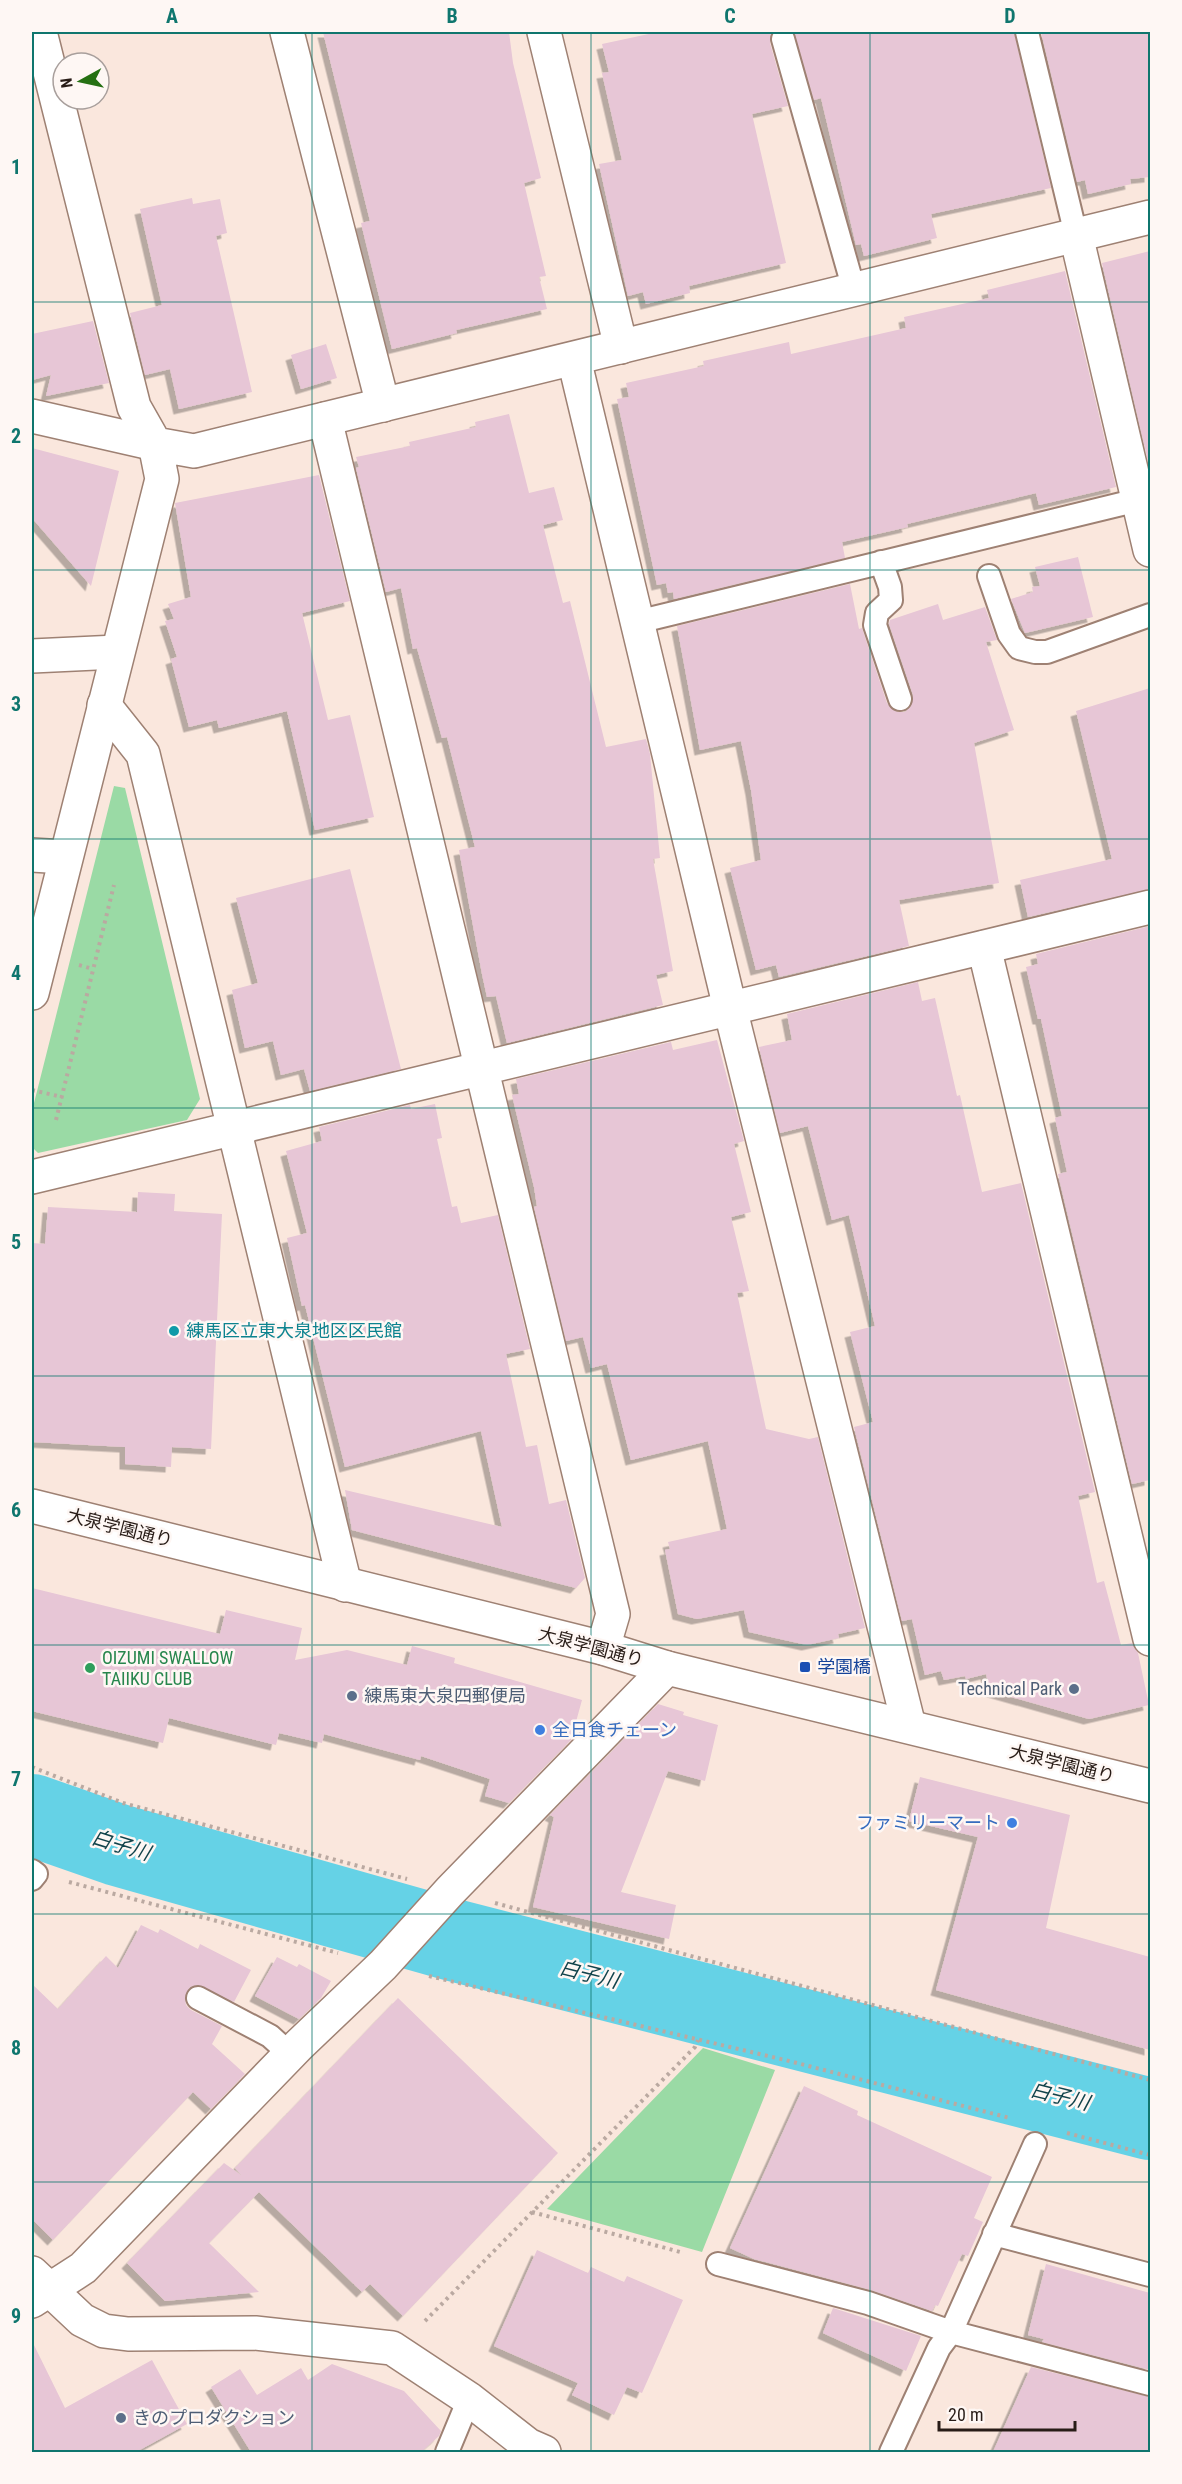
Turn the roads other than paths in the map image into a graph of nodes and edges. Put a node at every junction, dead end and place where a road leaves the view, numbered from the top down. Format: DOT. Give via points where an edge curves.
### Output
graph roads {
  1 [pos="40,32"];
  2 [pos="287,32"];
  3 [pos="544,32"];
  4 [pos="1027,32"];
  5 [pos="783,39"];
  6 [pos="1150,217"];
  7 [pos="1076,235"];
  8 [pos="854,290"];
  9 [pos="621,347"];
  10 [pos="574,359"];
  11 [pos="383,405"];
  12 [pos="32,416"];
  13 [pos="325,419"];
  14 [pos="155,444"];
  15 [pos="1138,500"];
  16 [pos="1150,550"];
  17 [pos="881,562"];
  18 [pos="989,576"];
  19 [pos="1150,615"];
  20 [pos="637,622"];
  21 [pos="117,652"];
  22 [pos="32,656"];
  23 [pos="900,699"];
  24 [pos="104,705"];
  25 [pos="32,855"];
  26 [pos="65,857"];
  27 [pos="1150,907"];
  28 [pos="984,947"];
  29 [pos="32,993"];
  30 [pos="730,1008"];
  31 [pos="482,1070"];
  32 [pos="233,1129"];
  33 [pos="32,1178"];
  34 [pos="32,1506"];
  35 [pos="345,1585"];
  36 [pos="1150,1639"];
  37 [pos="603,1648"];
  38 [pos="668,1668"];
  39 [pos="909,1726"];
  40 [pos="1150,1786"];
  41 [pos="198,1998"];
  42 [pos="290,2054"];
  43 [pos="1035,2144"];
  44 [pos="994,2234"];
  45 [pos="718,2264"];
  46 [pos="1150,2275"];
  47 [pos="38,2288"];
  48 [pos="951,2332"];
  49 [pos="1150,2384"];
  50 [pos="469,2399"];
  51 [pos="447,2452"];
  52 [pos="544,2452"];
  53 [pos="891,2452"];
  1 -- 14 [label="street" via="134,407"];
  2 -- 11 [label="street"];
  3 -- 9 [label="street"];
  4 -- 7 [label="lane"];
  5 -- 8 [label="lane"];
  6 -- 7 [label="street"];
  7 -- 8 [label="street"];
  7 -- 15 [label="street"];
  8 -- 9 [label="street"];
  9 -- 10 [label="street"];
  10 -- 11 [label="street"];
  10 -- 20 [label="street"];
  11 -- 13 [label="street"];
  12 -- 14 [label="street"];
  13 -- 14 [label="street" via="194,451"];
  13 -- 31 [label="street"];
  14 -- 21 [label="street" via="162,479"];
  15 -- 16 [label="street"];
  15 -- 17 [label="lane"];
  17 -- 20 [label="lane"];
  17 -- 23 [label="lane" via="891,600 877,614 875,625"];
  18 -- 19 [label="lane" via="1010,634 1019,648 1035,652 1047,652"];
  20 -- 30 [label="street"];
  21 -- 22 [label="street"];
  21 -- 24 [label="street"];
  24 -- 26 [label="street"];
  24 -- 32 [label="street" via="143,754"];
  25 -- 26 [label="street"];
  26 -- 29 [label="street"];
  27 -- 28 [label="street"];
  28 -- 30 [label="street"];
  28 -- 36 [label="street"];
  30 -- 31 [label="street"];
  30 -- 39 [label="street"];
  31 -- 32 [label="street"];
  31 -- 37 [label="street" via="613,1614"];
  32 -- 33 [label="street"];
  32 -- 35 [label="street"];
  34 -- 35 [label="street, 大泉学園通り"];
  35 -- 37 [label="street, 大泉学園通り"];
  37 -- 38 [label="street, 大泉学園通り"];
  38 -- 39 [label="street, 大泉学園通り"];
  38 -- 42 [label="street" via="386,1961"];
  39 -- 40 [label="street, 大泉学園通り"];
  41 -- 42 [label="lane" via="270,2036"];
  42 -- 47 [label="street" via="83,2268"];
  43 -- 44 [label="lane"];
  44 -- 46 [label="lane"];
  44 -- 48 [label="lane"];
  45 -- 48 [label="lane" via="868,2303"];
  47 -- 50 [label="street" via="104,2331 255,2333 392,2348"];
  48 -- 49 [label="lane"];
  48 -- 53 [label="lane" via="939,2348"];
  50 -- 51 [label="lane"];
  50 -- 52 [label="street" via="528,2445"];
}
